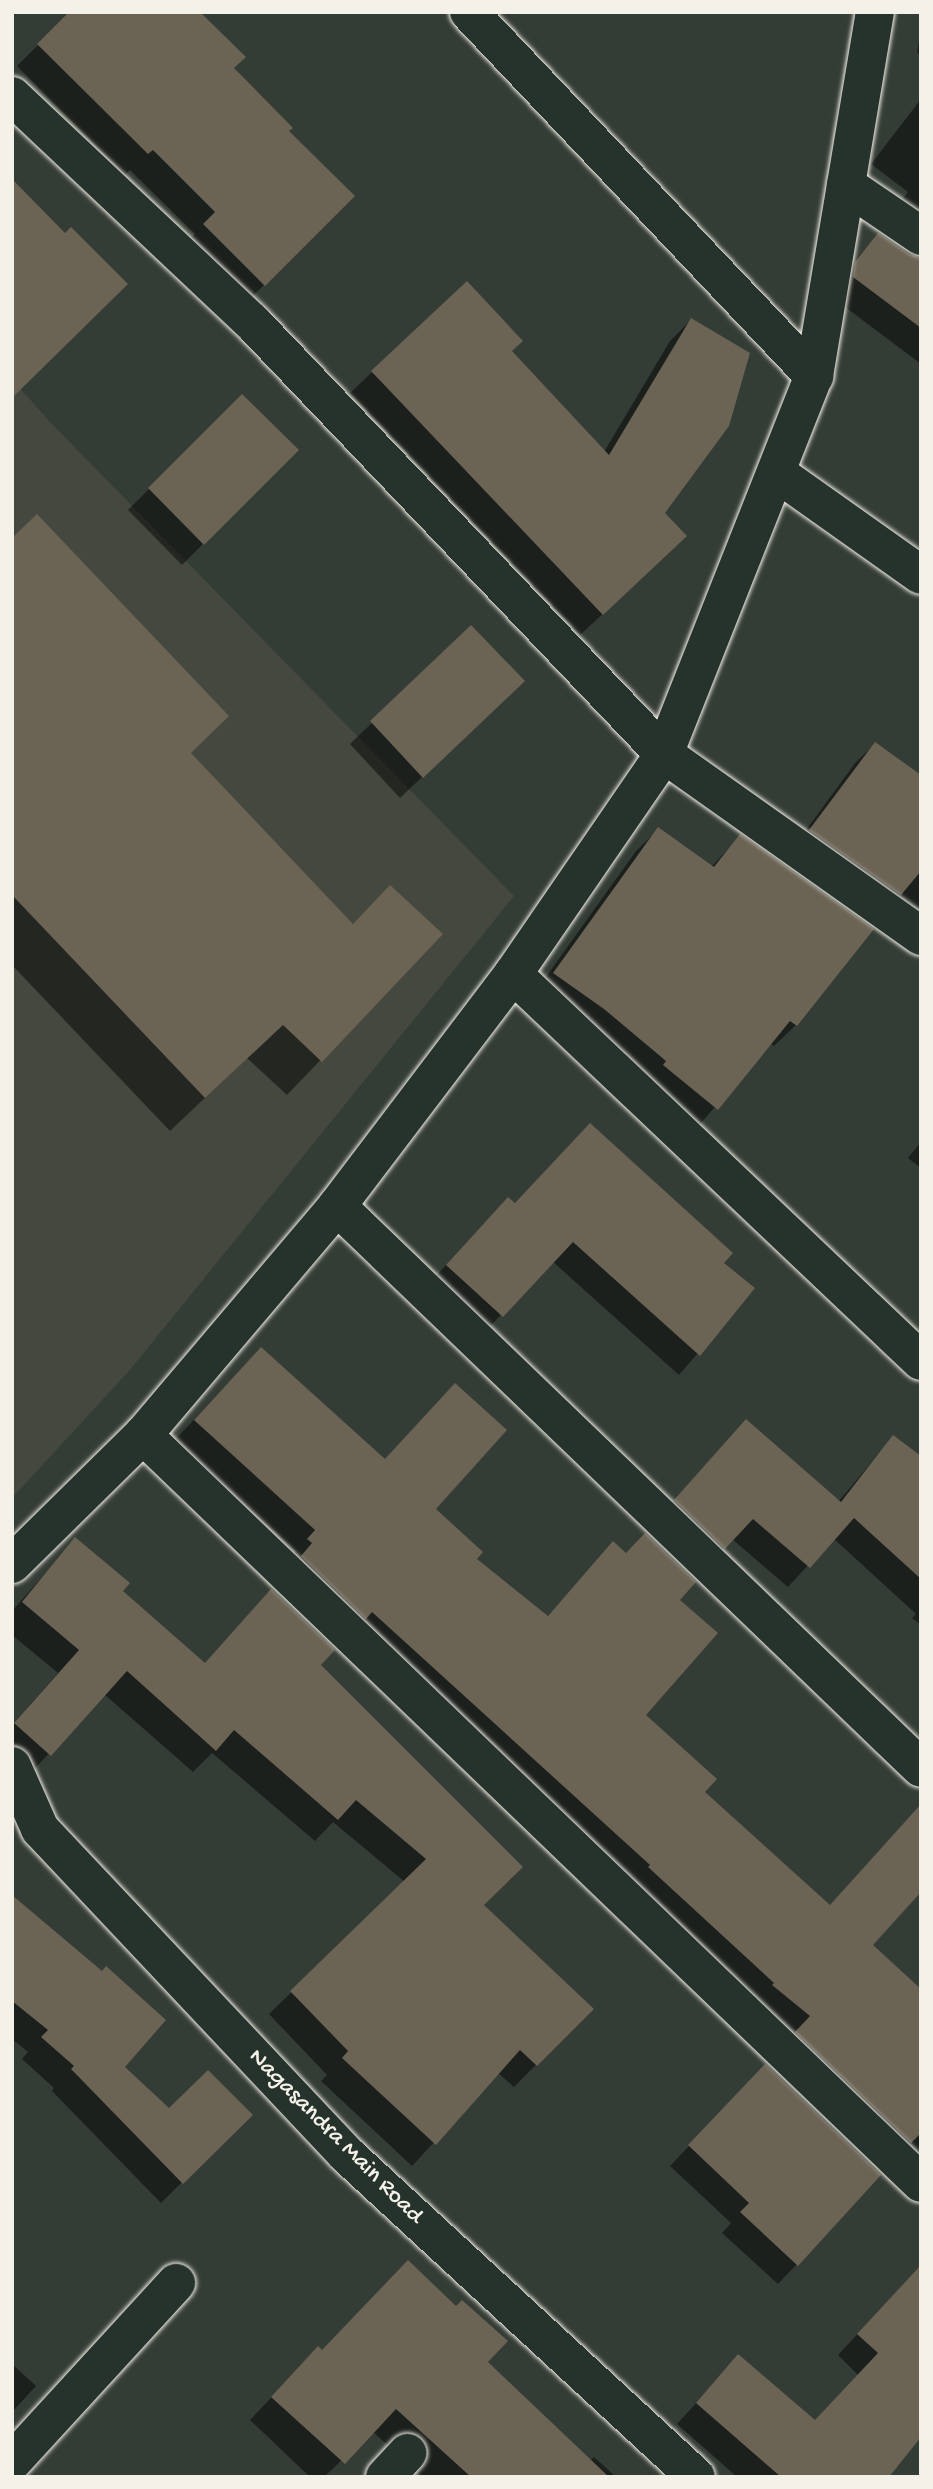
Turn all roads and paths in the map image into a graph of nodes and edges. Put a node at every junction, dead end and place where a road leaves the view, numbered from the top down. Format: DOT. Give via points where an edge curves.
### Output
graph roads {
  1 [pos="469,12"];
  2 [pos="875,12"];
  3 [pos="12,96"];
  4 [pos="846,185"];
  5 [pos="921,236"];
  6 [pos="814,376"];
  7 [pos="777,473"];
  8 [pos="921,575"];
  9 [pos="664,754"];
  10 [pos="921,936"];
  11 [pos="513,974"];
  12 [pos="337,1206"];
  13 [pos="914,1341"];
  14 [pos="143,1435"];
  15 [pos="12,1564"];
  16 [pos="12,1766"];
  17 [pos="921,1768"];
  18 [pos="921,2183"];
  19 [pos="176,2283"];
  20 [pos="12,2462"];
  21 [pos="696,2477"];
  1 -- 6 [label="street"];
  2 -- 4 [label="street"];
  3 -- 9 [label="street" via="252,322"];
  4 -- 5 [label="street"];
  4 -- 6 [label="street"];
  6 -- 7 [label="street"];
  7 -- 8 [label="street"];
  7 -- 9 [label="street"];
  9 -- 10 [label="street"];
  9 -- 11 [label="street"];
  11 -- 12 [label="street"];
  11 -- 13 [label="street"];
  12 -- 14 [label="street"];
  12 -- 17 [label="street"];
  14 -- 15 [label="street"];
  14 -- 18 [label="street"];
  16 -- 21 [label="street, Nagasandra Main Road" via="40,1829 346,2154"];
  19 -- 20 [label="street"];
}
